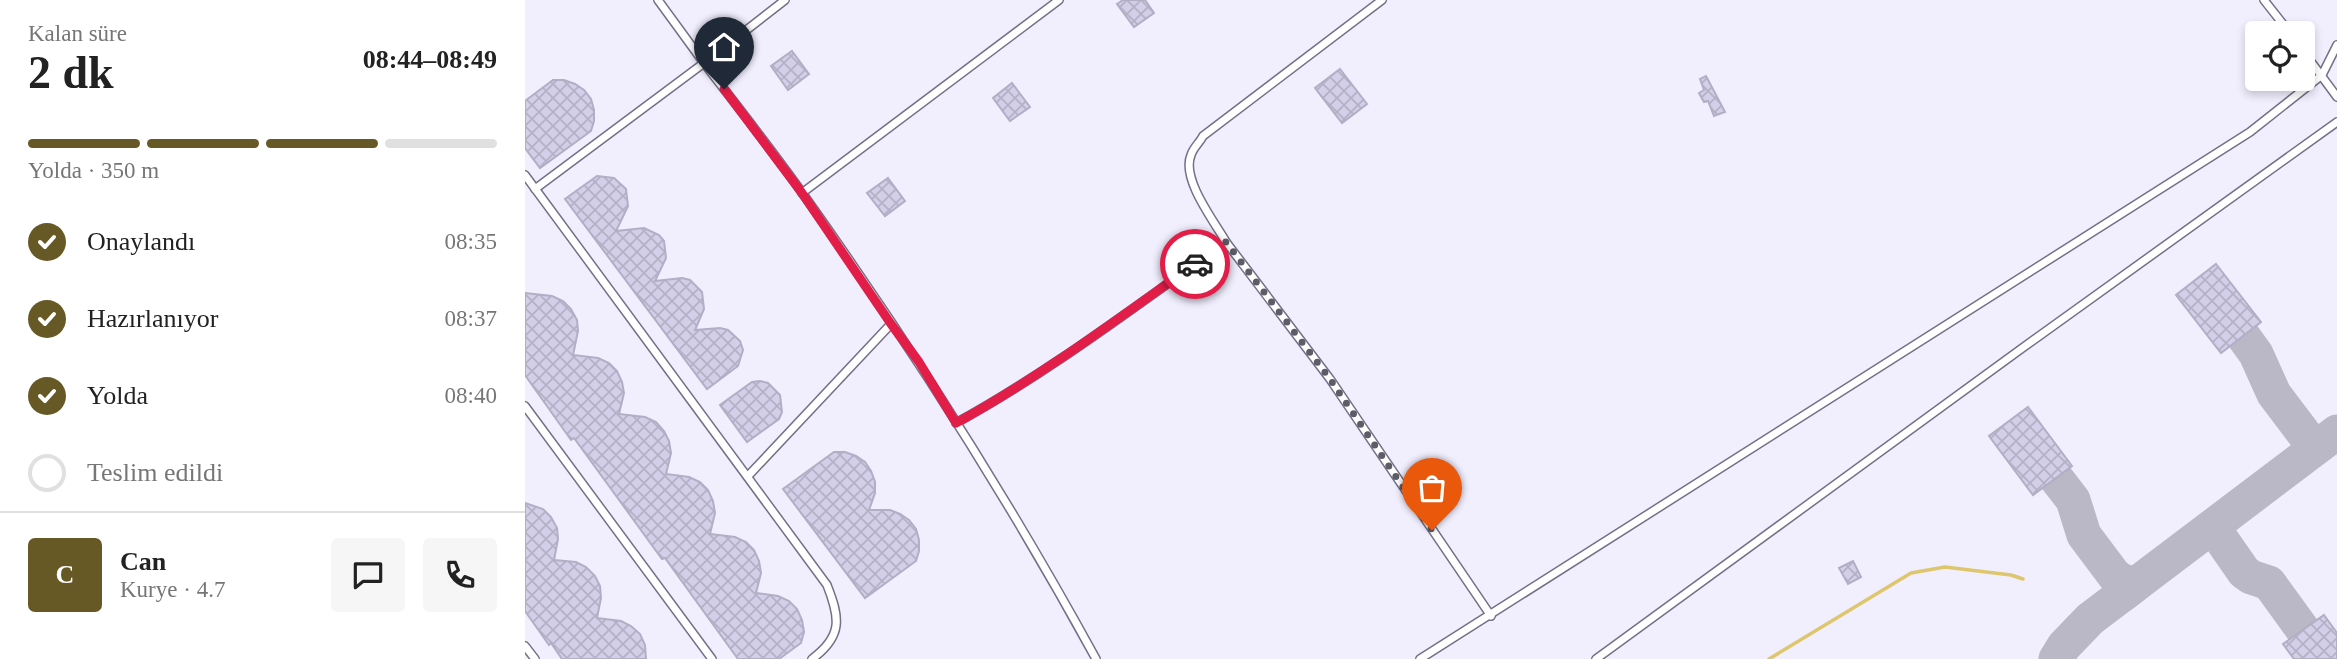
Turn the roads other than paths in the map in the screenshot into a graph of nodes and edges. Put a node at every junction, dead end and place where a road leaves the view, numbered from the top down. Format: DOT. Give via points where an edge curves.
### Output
graph roads {
  1 [pos="658,0"];
  2 [pos="785,0"];
  3 [pos="1059,0"];
  4 [pos="1382,0"];
  5 [pos="2263,0"];
  6 [pos="2280,21"];
  7 [pos="2337,45"];
  8 [pos="704,63"];
  9 [pos="2315,66"];
  10 [pos="2322,75"];
  11 [pos="2337,97"];
  12 [pos="2337,122"];
  13 [pos="525,175"];
  14 [pos="535,189"];
  15 [pos="802,193"];
  16 [pos="1226,242"];
  17 [pos="891,324"];
  18 [pos="525,406"];
  19 [pos="956,423"];
  20 [pos="748,476"];
  21 [pos="1491,616"];
  22 [pos="525,646"];
  23 [pos="535,659"];
  24 [pos="712,659"];
  25 [pos="812,659"];
  26 [pos="1096,659"];
  27 [pos="1420,659"];
  28 [pos="1596,659"];
  1 -- 8 [label="lane"];
  2 -- 8 [label="lane"];
  3 -- 15 [label="lane"];
  4 -- 16 [label="lane" via="1203,136 1188,168 1193,186"];
  5 -- 6 [label="lane"];
  7 -- 10 [label="lane"];
  8 -- 14 [label="lane"];
  8 -- 15 [label="lane"];
  9 -- 10 [label="lane"];
  10 -- 11 [label="lane"];
  10 -- 21 [label="lane" via="2238,140"];
  12 -- 28 [label="lane"];
  13 -- 14 [label="lane"];
  14 -- 20 [label="lane"];
  15 -- 17 [label="lane"];
  16 -- 19 [label="lane" via="1080,345"];
  16 -- 21 [label="lane" via="1330,379"];
  17 -- 19 [label="lane"];
  17 -- 20 [label="lane"];
  18 -- 24 [label="lane"];
  19 -- 26 [label="lane"];
  20 -- 25 [label="lane" via="827,585 835,604 838,621 834,635"];
  21 -- 27 [label="lane"];
  22 -- 23 [label="lane"];
}
